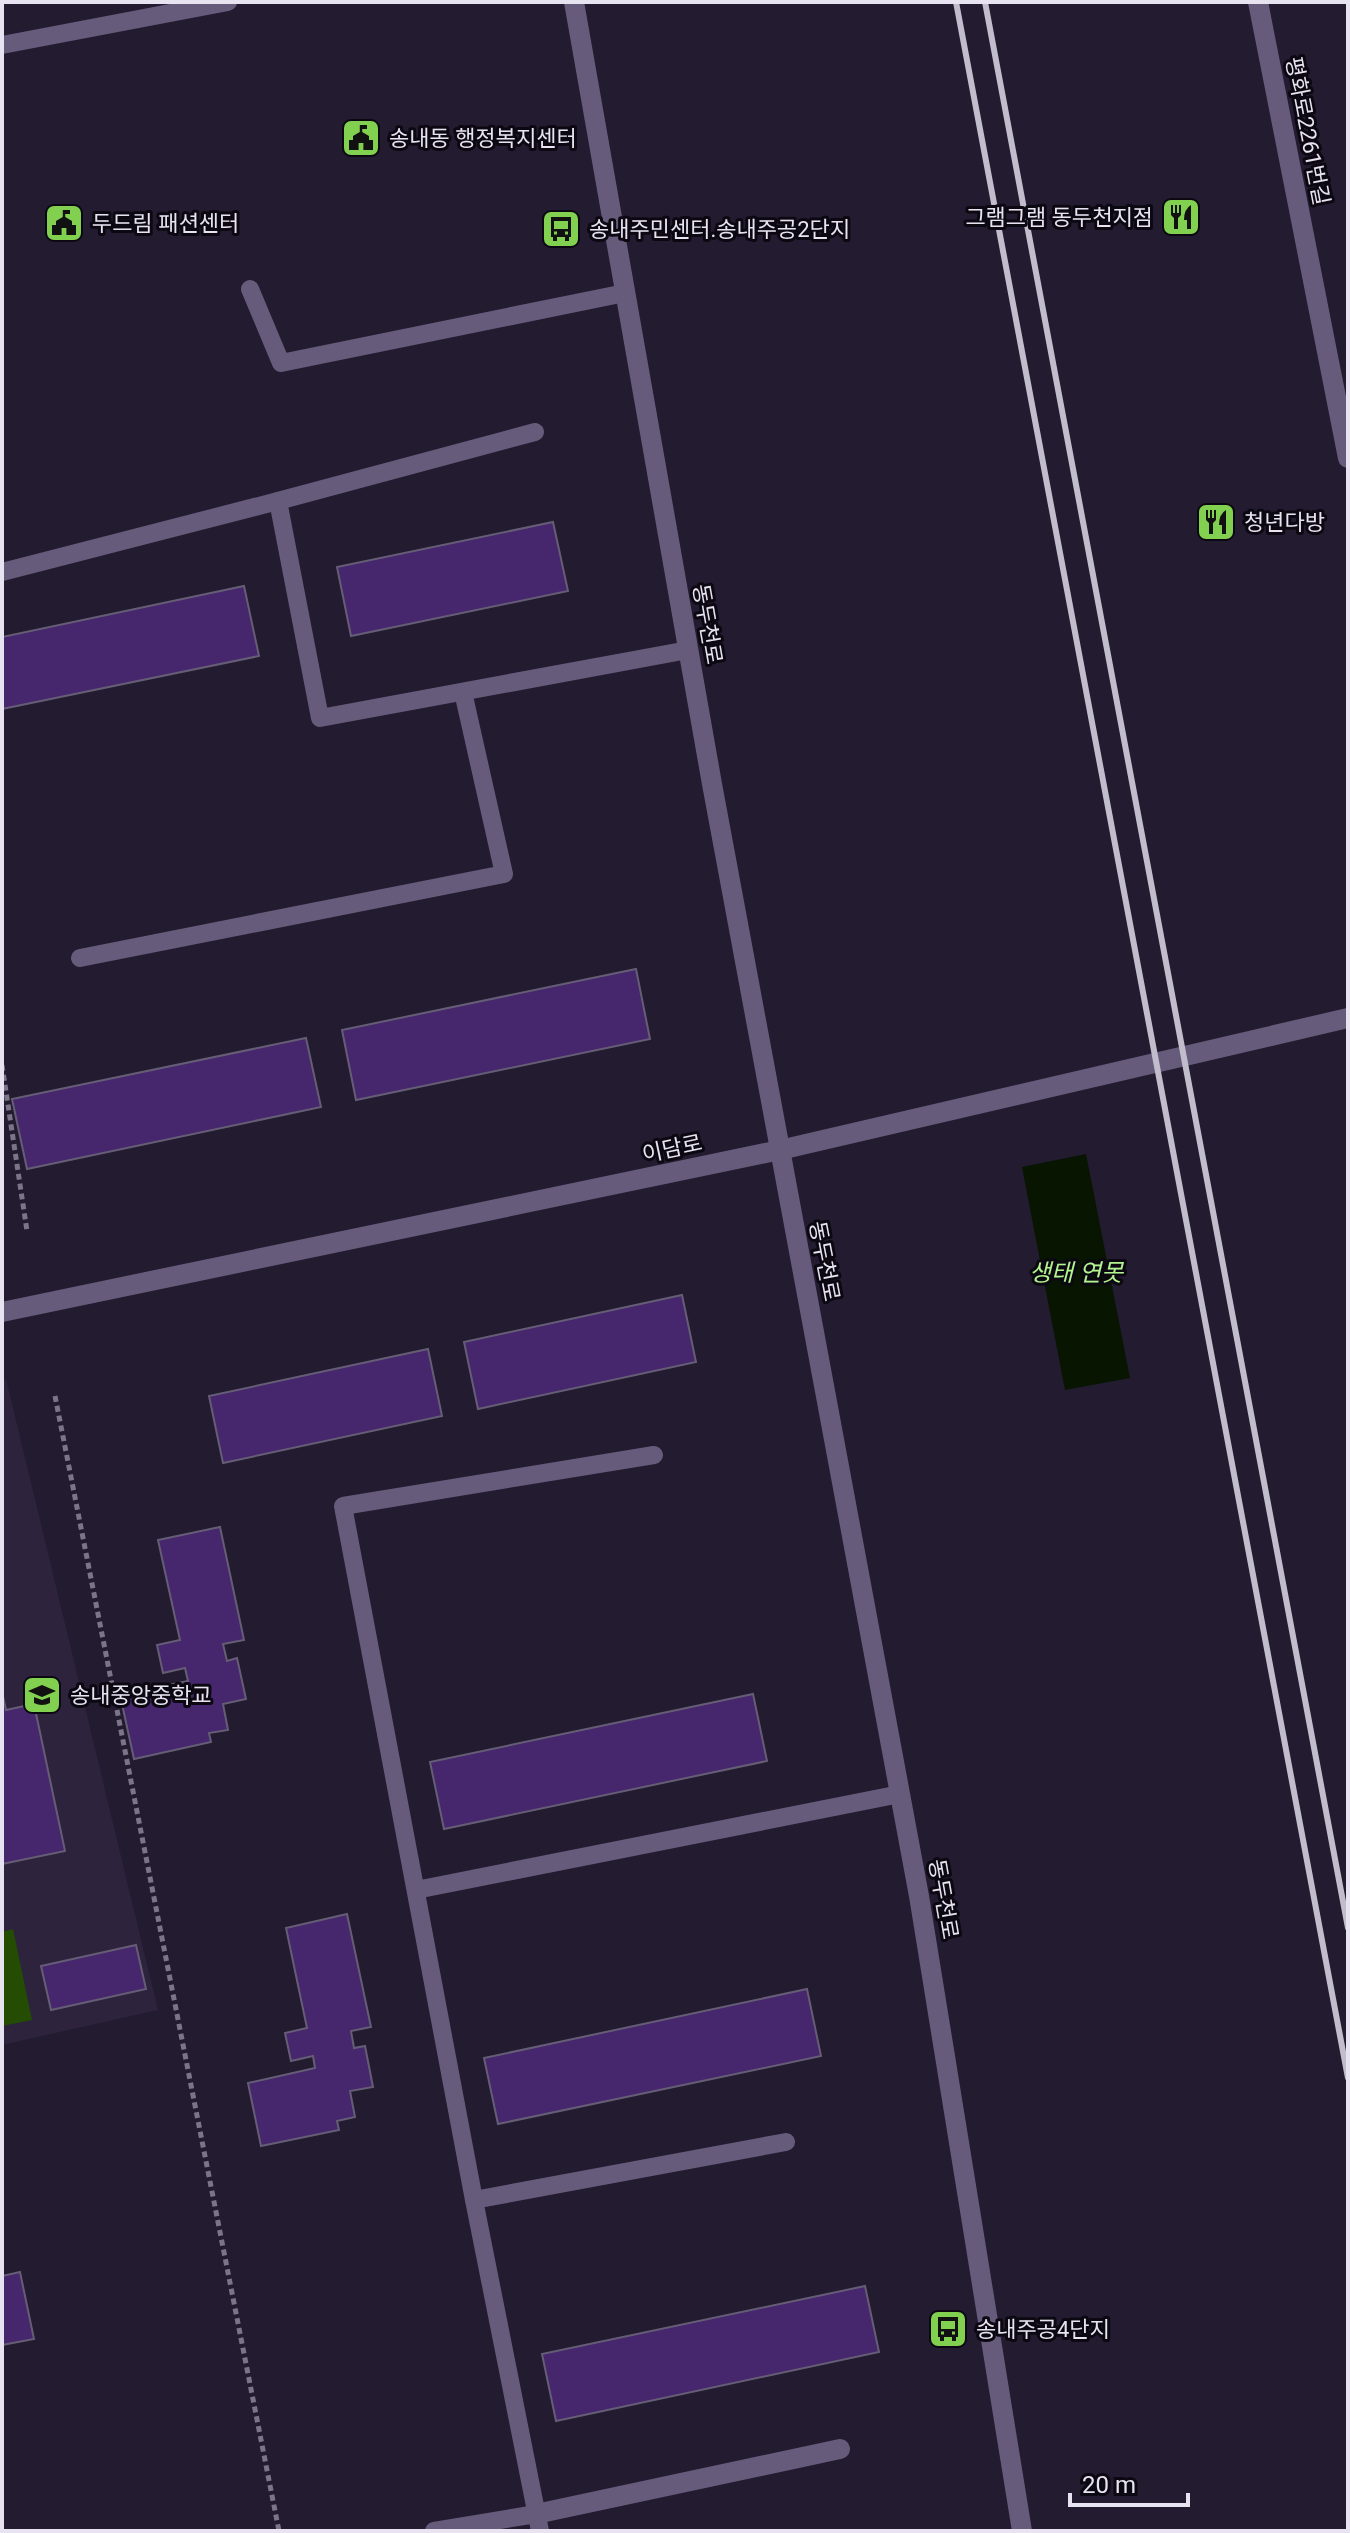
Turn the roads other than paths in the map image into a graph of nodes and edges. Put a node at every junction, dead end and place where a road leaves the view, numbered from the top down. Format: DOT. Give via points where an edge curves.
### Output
graph roads {
  1 [pos="228,2"];
  2 [pos="574,2"];
  3 [pos="1258,2"];
  4 [pos="2,45"];
  5 [pos="250,289"];
  6 [pos="625,293"];
  7 [pos="535,432"];
  8 [pos="1348,458"];
  9 [pos="278,501"];
  10 [pos="2,572"];
  11 [pos="688,650"];
  12 [pos="463,692"];
  13 [pos="80,958"];
  14 [pos="1348,1018"];
  15 [pos="780,1150"];
  16 [pos="2,1312"];
  17 [pos="654,1455"];
  18 [pos="900,1794"];
  19 [pos="416,1890"];
  20 [pos="786,2142"];
  21 [pos="474,2200"];
  22 [pos="840,2449"];
  23 [pos="538,2522"];
  24 [pos="434,2531"];
  25 [pos="1022,2531"];
  1 -- 4 [label="lane"];
  2 -- 6 [label="street, 동두천로"];
  3 -- 8 [label="street, 평화로2261번길"];
  5 -- 6 [label="lane" via="281,363"];
  6 -- 11 [label="street, 동두천로"];
  7 -- 9 [label="lane"];
  9 -- 10 [label="lane"];
  9 -- 12 [label="lane" via="320,718"];
  11 -- 12 [label="lane"];
  11 -- 15 [label="street, 동두천로"];
  12 -- 13 [label="lane" via="504,874"];
  14 -- 15 [label="street, 이담로"];
  15 -- 16 [label="street, 이담로"];
  15 -- 18 [label="street, 동두천로"];
  17 -- 19 [label="lane" via="343,1506"];
  18 -- 19 [label="lane"];
  18 -- 25 [label="street, 동두천로"];
  19 -- 21 [label="lane"];
  20 -- 21 [label="lane"];
  21 -- 23 [label="lane"];
  22 -- 23 [label="street"];
  23 -- 24 [label="lane"];
}
